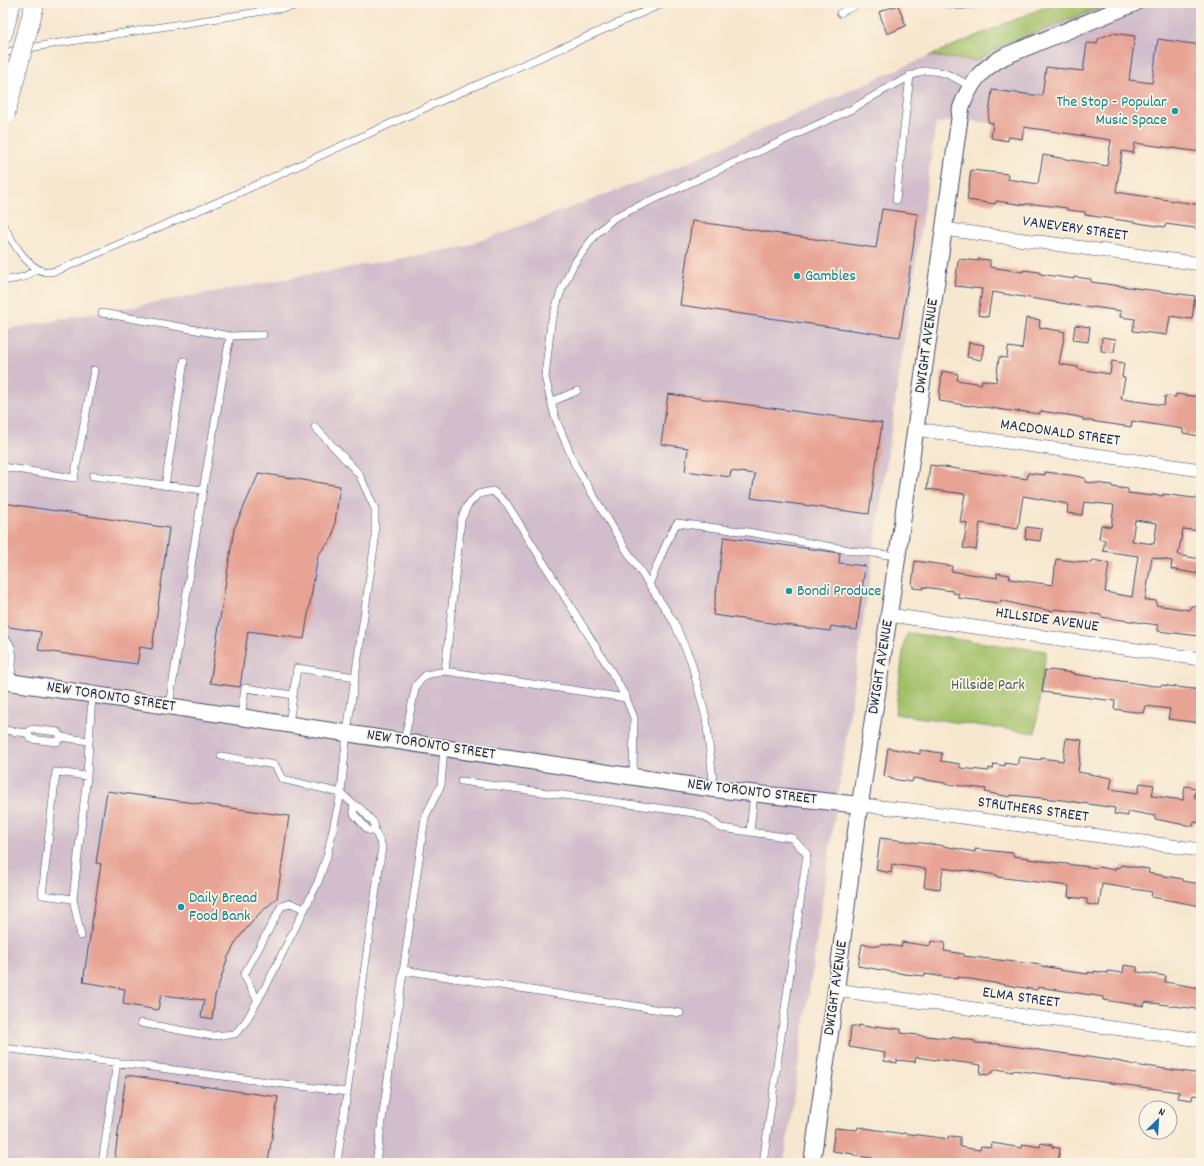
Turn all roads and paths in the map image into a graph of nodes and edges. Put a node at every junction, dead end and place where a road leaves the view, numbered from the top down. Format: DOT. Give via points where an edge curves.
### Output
graph roads {
  1 [pos="11,3"];
  2 [pos="35,3"];
  3 [pos="315,3"];
  4 [pos="664,3"];
  5 [pos="860,3"];
  6 [pos="945,3"];
  7 [pos="982,3"];
  8 [pos="1135,3"];
  9 [pos="840,13"];
  10 [pos="3,33"];
  11 [pos="3,53"];
  12 [pos="910,75"];
  13 [pos="973,83"];
  14 [pos="3,124"];
  15 [pos="896,200"];
  16 [pos="3,225"];
  17 [pos="944,229"];
  18 [pos="1201,264"];
  19 [pos="37,269"];
  20 [pos="3,281"];
  21 [pos="102,313"];
  22 [pos="263,335"];
  23 [pos="230,336"];
  24 [pos="184,361"];
  25 [pos="94,370"];
  26 [pos="577,391"];
  27 [pos="551,402"];
  28 [pos="315,427"];
  29 [pos="915,429"];
  30 [pos="3,467"];
  31 [pos="1201,470"];
  32 [pos="93,476"];
  33 [pos="165,486"];
  34 [pos="203,490"];
  35 [pos="897,556"];
  36 [pos="649,584"];
  37 [pos="889,615"];
  38 [pos="3,638"];
  39 [pos="1201,659"];
  40 [pos="445,671"];
  41 [pos="355,676"];
  42 [pos="6,682"];
  43 [pos="92,695"];
  44 [pos="293,696"];
  45 [pos="626,698"];
  46 [pos="169,706"];
  47 [pos="241,717"];
  48 [pos="289,724"];
  49 [pos="3,730"];
  50 [pos="347,732"];
  51 [pos="89,741"];
  52 [pos="404,741"];
  53 [pos="444,747"];
  54 [pos="220,756"];
  55 [pos="87,776"];
  56 [pos="633,776"];
  57 [pos="461,781"];
  58 [pos="714,789"];
  59 [pos="341,793"];
  60 [pos="754,793"];
  61 [pos="860,805"];
  62 [pos="750,832"];
  63 [pos="1201,850"];
  64 [pos="73,899"];
  65 [pos="305,909"];
  66 [pos="81,936"];
  67 [pos="403,970"];
  68 [pos="836,990"];
  69 [pos="258,1001"];
  70 [pos="680,1013"];
  71 [pos="141,1023"];
  72 [pos="1201,1040"];
  73 [pos="3,1048"];
  74 [pos="117,1062"];
  75 [pos="347,1092"];
  76 [pos="102,1163"];
  77 [pos="337,1163"];
  78 [pos="376,1163"];
  79 [pos="763,1163"];
  80 [pos="812,1163"];
  1 -- 10 [label="main road"];
  2 -- 14 [label="main road, bridge"];
  3 -- 11 [label="lane"];
  4 -- 19 [label="lane" via="69,266 49,272"];
  5 -- 9 [label="lane"];
  6 -- 7 [label="lane" via="959,6"];
  8 -- 13 [label="street, DWIGHT AVENUE" via="1005,56 982,71"];
  12 -- 13 [label="lane" via="933,70"];
  12 -- 15 [label="lane"];
  12 -- 27 [label="lane" via="852,109 615,217 596,234 573,265 551,323 545,378"];
  13 -- 17 [label="street, DWIGHT AVENUE" via="963,103 959,119"];
  16 -- 19 [label="lane" via="30,264"];
  17 -- 18 [label="street, VANEVERY STREET"];
  17 -- 29 [label="street, DWIGHT AVENUE"];
  19 -- 20 [label="lane" via="24,277"];
  21 -- 23 [label="lane"];
  22 -- 23 [label="lane"];
  23 -- 34 [label="lane"];
  24 -- 33 [label="lane"];
  25 -- 30 [label="lane" via="74,478"];
  26 -- 27 [label="lane"];
  27 -- 36 [label="lane" via="576,465"];
  28 -- 41 [label="lane" via="359,474 375,509 375,541"];
  29 -- 31 [label="street, MACDONALD STREET"];
  29 -- 35 [label="street, DWIGHT AVENUE"];
  32 -- 33 [label="lane"];
  33 -- 34 [label="lane"];
  34 -- 46 [label="lane"];
  35 -- 36 [label="lane" via="677,523"];
  35 -- 37 [label="street, DWIGHT AVENUE"];
  36 -- 58 [label="lane" via="674,622 691,661 706,718"];
  37 -- 39 [label="street, HILLSIDE AVENUE"];
  37 -- 61 [label="street, DWIGHT AVENUE"];
  38 -- 42 [label="lane" via="13,651"];
  40 -- 45 [label="lane"];
  40 -- 45 [label="lane" via="461,520 467,506 478,494 493,491 507,504"];
  40 -- 52 [label="lane" via="426,675 416,685"];
  41 -- 44 [label="lane" via="297,668"];
  41 -- 50 [label="lane"];
  42 -- 43 [label="street, NEW TORONTO STREET"];
  43 -- 46 [label="street, NEW TORONTO STREET"];
  43 -- 51 [label="lane"];
  44 -- 47 [label="lane" via="245,688"];
  44 -- 48 [label="lane"];
  45 -- 56 [label="lane" via="634,718"];
  46 -- 47 [label="street, NEW TORONTO STREET"];
  47 -- 48 [label="street, NEW TORONTO STREET"];
  48 -- 50 [label="street, NEW TORONTO STREET"];
  49 -- 51 [label="lane" via="27,734 32,729 58,732 62,738"];
  50 -- 52 [label="street, NEW TORONTO STREET"];
  50 -- 59 [label="lane"];
  51 -- 55 [label="lane"];
  52 -- 53 [label="street, NEW TORONTO STREET"];
  53 -- 56 [label="street, NEW TORONTO STREET"];
  53 -- 67 [label="lane" via="441,786 425,817"];
  54 -- 59 [label="lane" via="275,765 282,779"];
  55 -- 64 [label="lane"];
  55 -- 64 [label="lane" via="56,772 42,894"];
  56 -- 58 [label="street, NEW TORONTO STREET"];
  57 -- 62 [label="lane" via="694,813 706,817 721,828"];
  58 -- 60 [label="street, NEW TORONTO STREET"];
  59 -- 65 [label="lane" via="327,856"];
  59 -- 75 [label="lane" via="374,823 374,831 382,847"];
  60 -- 61 [label="street, NEW TORONTO STREET"];
  60 -- 62 [label="lane"];
  61 -- 63 [label="street, STRUTHERS STREET"];
  61 -- 68 [label="street, DWIGHT AVENUE"];
  62 -- 79 [label="lane" via="792,838 807,854"];
  64 -- 66 [label="lane"];
  65 -- 69 [label="lane"];
  65 -- 69 [label="lane" via="290,903 280,907 244,975"];
  67 -- 70 [label="lane"];
  67 -- 78 [label="lane"];
  68 -- 72 [label="street, ELMA STREET"];
  68 -- 80 [label="street, DWIGHT AVENUE"];
  69 -- 71 [label="lane" via="246,1022 235,1034 212,1036"];
  73 -- 74 [label="lane"];
  74 -- 75 [label="lane"];
  74 -- 76 [label="lane"];
  75 -- 77 [label="lane"];
}
